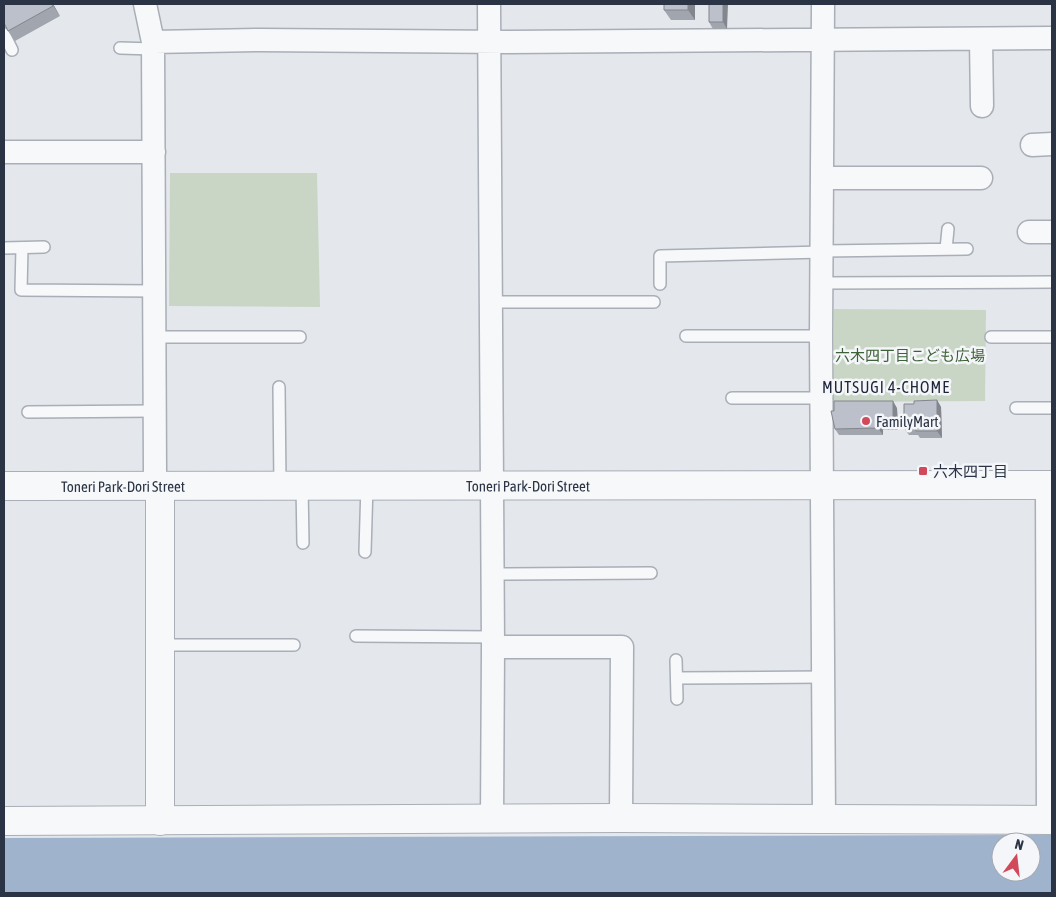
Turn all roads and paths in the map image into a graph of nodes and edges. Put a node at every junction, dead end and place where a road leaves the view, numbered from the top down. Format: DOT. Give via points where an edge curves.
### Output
graph roads {
  1 [pos="145,4"];
  2 [pos="489,4"];
  3 [pos="823,4"];
  4 [pos="4,34"];
  5 [pos="1052,38"];
  6 [pos="980,39"];
  7 [pos="824,40"];
  8 [pos="490,42"];
  9 [pos="153,45"];
  10 [pos="120,48"];
  11 [pos="12,50"];
  12 [pos="982,106"];
  13 [pos="4,152"];
  14 [pos="154,152"];
  15 [pos="822,178"];
  16 [pos="981,178"];
  17 [pos="948,229"];
  18 [pos="1029,232"];
  19 [pos="1052,232"];
  20 [pos="44,247"];
  21 [pos="4,248"];
  22 [pos="22,248"];
  23 [pos="967,249"];
  24 [pos="946,250"];
  25 [pos="823,252"];
  26 [pos="1052,282"];
  27 [pos="823,283"];
  28 [pos="660,284"];
  29 [pos="154,291"];
  30 [pos="491,302"];
  31 [pos="654,302"];
  32 [pos="686,336"];
  33 [pos="821,336"];
  34 [pos="154,337"];
  35 [pos="991,337"];
  36 [pos="1052,337"];
  37 [pos="300,338"];
  38 [pos="279,387"];
  39 [pos="732,398"];
  40 [pos="822,398"];
  41 [pos="1016,408"];
  42 [pos="1052,408"];
  43 [pos="155,411"];
  44 [pos="28,412"];
  45 [pos="367,485"];
  46 [pos="822,485"];
  47 [pos="1050,485"];
  48 [pos="4,486"];
  49 [pos="291,486"];
  50 [pos="492,486"];
  51 [pos="158,487"];
  52 [pos="303,543"];
  53 [pos="364,552"];
  54 [pos="652,573"];
  55 [pos="493,574"];
  56 [pos="356,636"];
  57 [pos="493,642"];
  58 [pos="160,645"];
  59 [pos="294,646"];
  60 [pos="676,660"];
  61 [pos="824,677"];
  62 [pos="677,678"];
  63 [pos="677,699"];
  64 [pos="621,818"];
  65 [pos="492,819"];
  66 [pos="824,820"];
  67 [pos="1050,820"];
  68 [pos="4,821"];
  69 [pos="160,821"];
  1 -- 9 [label="street"];
  2 -- 8 [label="street"];
  3 -- 7 [label="street"];
  4 -- 11 [label="lane"];
  5 -- 6 [label="street"];
  6 -- 7 [label="street"];
  6 -- 12 [label="street"];
  7 -- 8 [label="street"];
  7 -- 15 [label="street" via="816,123"];
  8 -- 9 [label="street" via="260,40"];
  8 -- 30 [label="street"];
  9 -- 10 [label="lane"];
  9 -- 14 [label="street"];
  13 -- 14 [label="street"];
  14 -- 29 [label="street"];
  15 -- 16 [label="street"];
  15 -- 25 [label="street"];
  17 -- 24 [label="lane"];
  18 -- 19 [label="street"];
  20 -- 22 [label="lane"];
  21 -- 22 [label="lane"];
  22 -- 29 [label="lane" via="22,290"];
  23 -- 24 [label="lane"];
  24 -- 25 [label="lane"];
  25 -- 27 [label="street"];
  25 -- 28 [label="lane" via="660,256"];
  26 -- 27 [label="lane"];
  27 -- 33 [label="street"];
  29 -- 34 [label="street"];
  30 -- 31 [label="lane"];
  30 -- 50 [label="street"];
  32 -- 33 [label="lane"];
  33 -- 40 [label="street"];
  34 -- 37 [label="lane"];
  34 -- 43 [label="street"];
  35 -- 36 [label="lane"];
  38 -- 49 [label="lane"];
  39 -- 40 [label="lane"];
  40 -- 46 [label="street"];
  41 -- 42 [label="lane"];
  43 -- 44 [label="lane"];
  43 -- 51 [label="street"];
  45 -- 49 [label="street, Toneri Park-Dori Street"];
  45 -- 50 [label="street, Toneri Park-Dori Street"];
  45 -- 53 [label="lane"];
  46 -- 47 [label="street, Toneri Park-Dori Street"];
  46 -- 50 [label="street, Toneri Park-Dori Street"];
  46 -- 61 [label="street"];
  47 -- 67 [label="street"];
  48 -- 51 [label="street, Toneri Park-Dori Street"];
  49 -- 51 [label="street, Toneri Park-Dori Street"];
  49 -- 52 [label="lane"];
  50 -- 55 [label="street"];
  51 -- 58 [label="street"];
  54 -- 55 [label="lane"];
  55 -- 57 [label="street"];
  56 -- 57 [label="lane"];
  57 -- 64 [label="street" via="622,647"];
  57 -- 65 [label="street"];
  58 -- 59 [label="lane"];
  58 -- 69 [label="street"];
  60 -- 62 [label="lane"];
  61 -- 62 [label="lane"];
  61 -- 66 [label="street"];
  62 -- 63 [label="lane"];
  64 -- 65 [label="street"];
  64 -- 66 [label="street"];
  65 -- 69 [label="street"];
  66 -- 67 [label="street"];
  68 -- 69 [label="street"];
}
